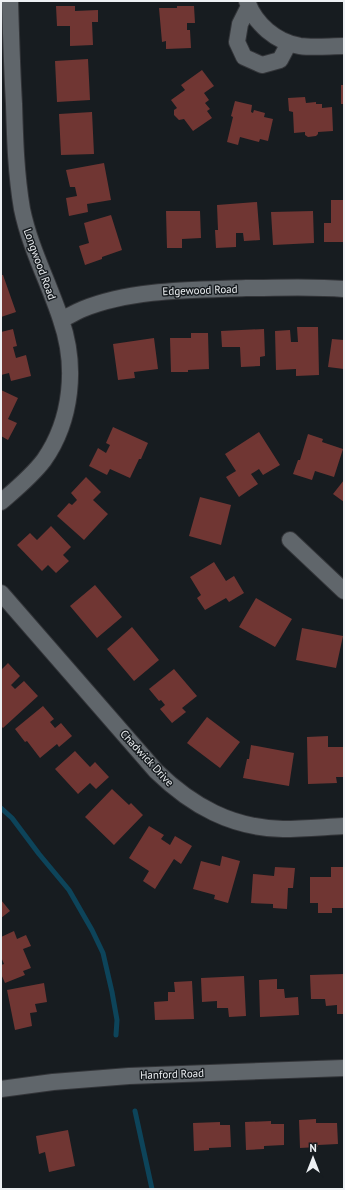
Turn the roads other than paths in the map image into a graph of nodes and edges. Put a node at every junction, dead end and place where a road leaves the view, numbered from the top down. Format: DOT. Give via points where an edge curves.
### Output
graph roads {
  1 [pos="10,1"];
  2 [pos="248,4"];
  3 [pos="289,43"];
  4 [pos="344,46"];
  5 [pos="344,288"];
  6 [pos="61,320"];
  7 [pos="1,502"];
  8 [pos="290,540"];
  9 [pos="344,591"];
  10 [pos="1,593"];
  11 [pos="344,826"];
  12 [pos="344,1068"];
  13 [pos="1,1088"];
  1 -- 6 [label="street, Longwood Road" via="18,187 29,238"];
  2 -- 3 [label="street" via="254,16 269,32"];
  2 -- 3 [label="street" via="240,24 237,42 244,57 262,65 280,60"];
  3 -- 4 [label="street" via="300,46"];
  5 -- 6 [label="street, Edgewood Road" via="151,293 85,308"];
  6 -- 7 [label="street, Longwood Road" via="69,354 70,383 65,415 44,459 30,476"];
  8 -- 9 [label="street"];
  10 -- 11 [label="street, Chadwick Drive" via="156,771 182,794 213,812 247,824 283,828"];
  12 -- 13 [label="street, Hanford Road" via="130,1076"];
}
